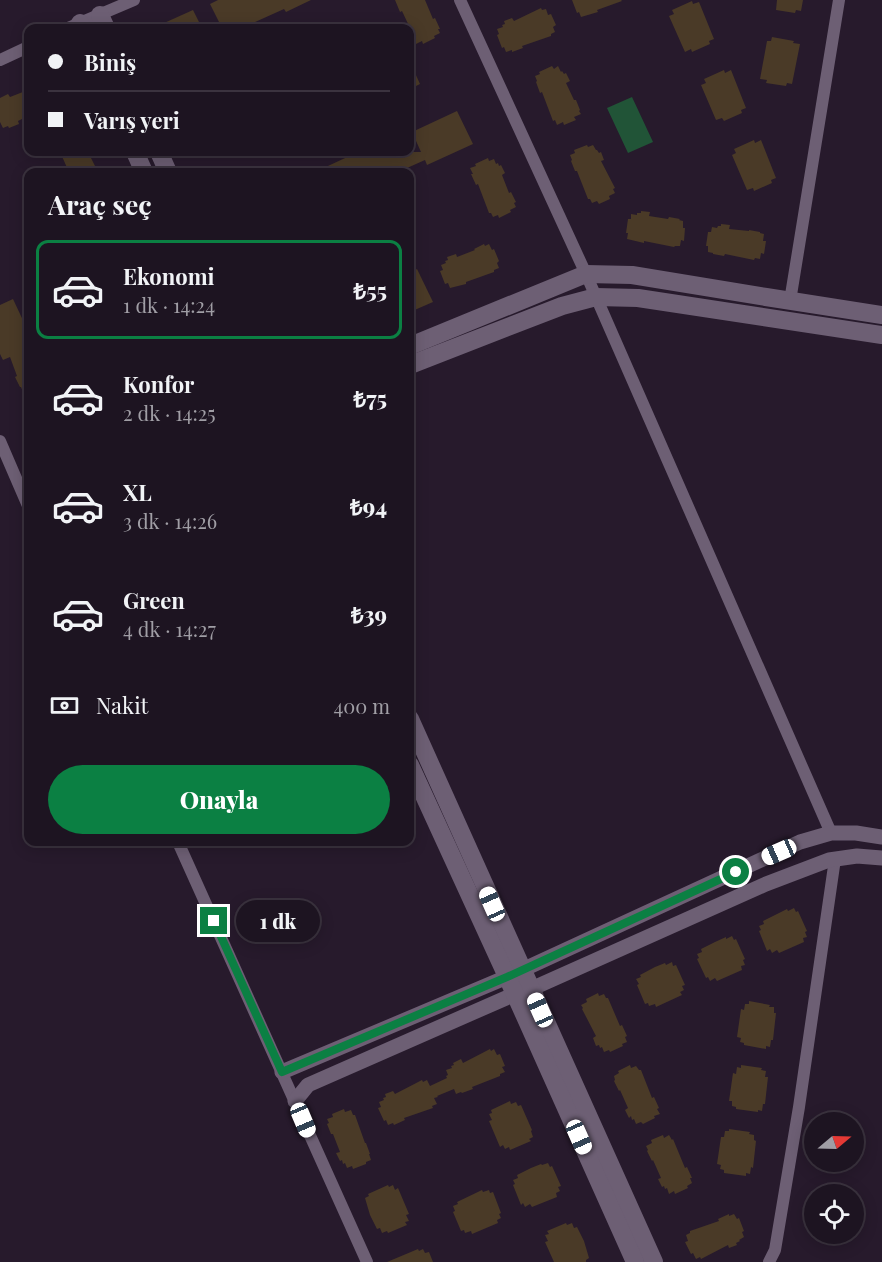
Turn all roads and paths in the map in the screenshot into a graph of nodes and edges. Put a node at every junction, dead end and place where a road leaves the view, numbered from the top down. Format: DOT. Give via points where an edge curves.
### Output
graph roads {
  1 [pos="134,0"];
  2 [pos="460,0"];
  3 [pos="839,0"];
  4 [pos="103,22"];
  5 [pos="24,48"];
  6 [pos="0,60"];
  7 [pos="586,274"];
  8 [pos="596,297"];
  9 [pos="790,301"];
  10 [pos="882,315"];
  11 [pos="882,335"];
  12 [pos="414,344"];
  13 [pos="414,363"];
  14 [pos="0,441"];
  15 [pos="24,497"];
  16 [pos="414,729"];
  17 [pos="414,773"];
  18 [pos="831,833"];
  19 [pos="882,837"];
  20 [pos="180,846"];
  21 [pos="882,858"];
  22 [pos="835,859"];
  23 [pos="514,974"];
  24 [pos="523,992"];
  25 [pos="282,1072"];
  26 [pos="295,1101"];
  27 [pos="367,1262"];
  28 [pos="635,1262"];
  29 [pos="654,1262"];
  30 [pos="769,1262"];
  1 -- 4 [label="street"];
  2 -- 7 [label="street"];
  3 -- 9 [label="street"];
  5 -- 6 [label="street"];
  7 -- 8 [label="street"];
  7 -- 9 [label="main road" via="632,275"];
  7 -- 12 [label="main road"];
  8 -- 11 [label="main road" via="639,298"];
  8 -- 13 [label="main road" via="562,306"];
  8 -- 18 [label="street"];
  9 -- 10 [label="main road"];
  14 -- 15 [label="street"];
  16 -- 23 [label="main road"];
  17 -- 23 [label="main road"];
  18 -- 19 [label="street"];
  18 -- 23 [label="street" via="800,842"];
  20 -- 25 [label="street"];
  21 -- 22 [label="street"];
  22 -- 24 [label="street" via="766,884"];
  22 -- 30 [label="street" via="797,1118 775,1250"];
  23 -- 24 [label="main road"];
  23 -- 25 [label="street"];
  24 -- 26 [label="street" via="308,1085"];
  24 -- 28 [label="main road"];
  24 -- 29 [label="main road"];
  25 -- 26 [label="street"];
  26 -- 27 [label="street"];
}
